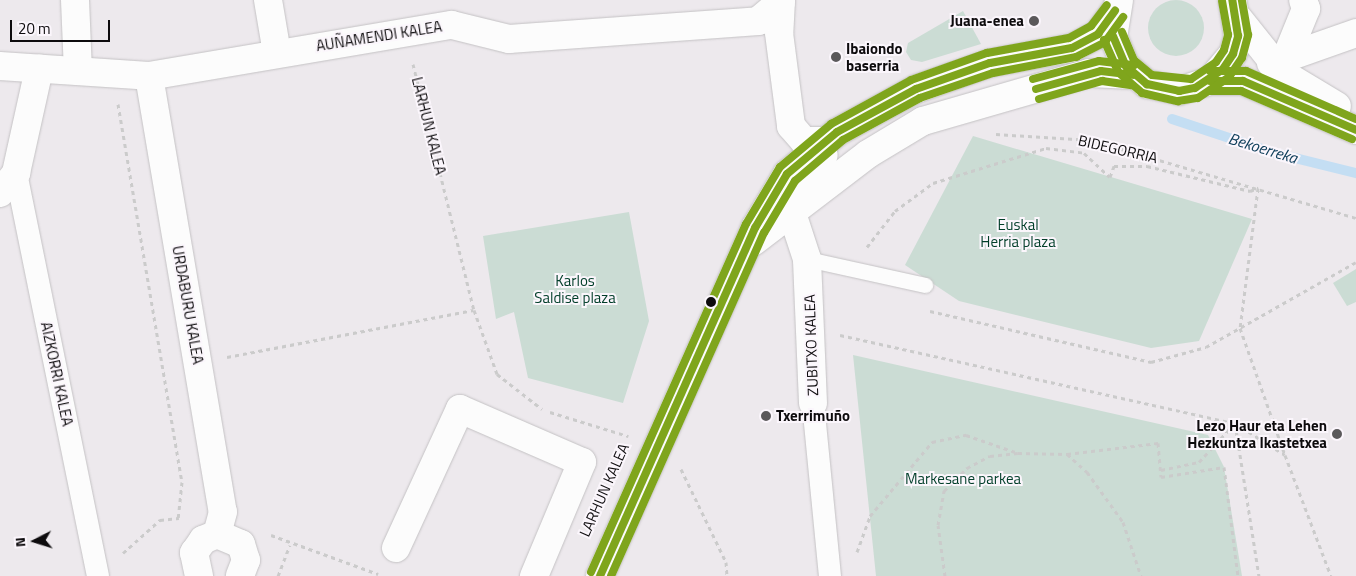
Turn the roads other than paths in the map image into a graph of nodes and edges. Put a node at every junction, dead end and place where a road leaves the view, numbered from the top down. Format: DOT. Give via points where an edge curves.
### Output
graph roads {
  1 [pos="75,0"];
  2 [pos="268,0"];
  3 [pos="1303,0"];
  4 [pos="781,1"];
  5 [pos="1117,5"];
  6 [pos="1235,9"];
  7 [pos="1356,33"];
  8 [pos="277,53"];
  9 [pos="1280,58"];
  10 [pos="0,66"];
  11 [pos="39,69"];
  12 [pos="78,72"];
  13 [pos="1133,75"];
  14 [pos="149,76"];
  15 [pos="1210,81"];
  16 [pos="1356,115"];
  17 [pos="1356,130"];
  18 [pos="831,137"];
  19 [pos="8,183"];
  20 [pos="791,210"];
  21 [pos="746,248"];
  22 [pos="817,262"];
  23 [pos="925,285"];
  24 [pos="813,403"];
  25 [pos="217,534"];
  26 [pos="396,548"];
  27 [pos="192,573"];
  28 [pos="247,574"];
  29 [pos="98,576"];
  30 [pos="534,576"];
  31 [pos="600,576"];
  32 [pos="830,576"];
  1 -- 12 [label="street"];
  2 -- 8 [label="street"];
  3 -- 9 [label="street" via="1306,9"];
  4 -- 8 [label="street, AUÑAMENDI KALEA" via="758,21 509,40 452,25"];
  4 -- 18 [label="street" via="779,33 791,126 804,141"];
  5 -- 13 [label="street" via="1116,46"];
  5 -- 18 [label="street" via="1086,42 945,77"];
  6 -- 9 [label="street"];
  6 -- 15 [label="street" via="1233,54"];
  7 -- 9 [label="street"];
  8 -- 14 [label="street, AUÑAMENDI KALEA"];
  9 -- 16 [label="street" via="1296,84"];
  10 -- 11 [label="street, AUÑAMENDI KALEA"];
  11 -- 12 [label="street, AUÑAMENDI KALEA"];
  11 -- 19 [label="street"];
  12 -- 14 [label="street, AUÑAMENDI KALEA"];
  13 -- 15 [label="street" via="1162,90 1179,91"];
  13 -- 20 [label="street" via="1089,73 932,118 868,154"];
  14 -- 25 [label="street, URDABURU KALEA" via="223,512"];
  15 -- 17 [label="street" via="1243,81"];
  18 -- 20 [label="street" via="822,156 802,176"];
  18 -- 21 [label="street" via="787,174"];
  19 -- 29 [label="street, AIZKORRI KALEA"];
  20 -- 21 [label="street"];
  20 -- 22 [label="street, ZUBITXO KALEA"];
  21 -- 31 [label="street"];
  22 -- 23 [label="lane"];
  22 -- 24 [label="street, ZUBITXO KALEA" via="810,328"];
  24 -- 32 [label="street, ZUBITXO KALEA"];
  25 -- 27 [label="street" via="198,546"];
  25 -- 28 [label="street" via="240,544"];
  26 -- 30 [label="street" via="460,409 582,462"];
}
